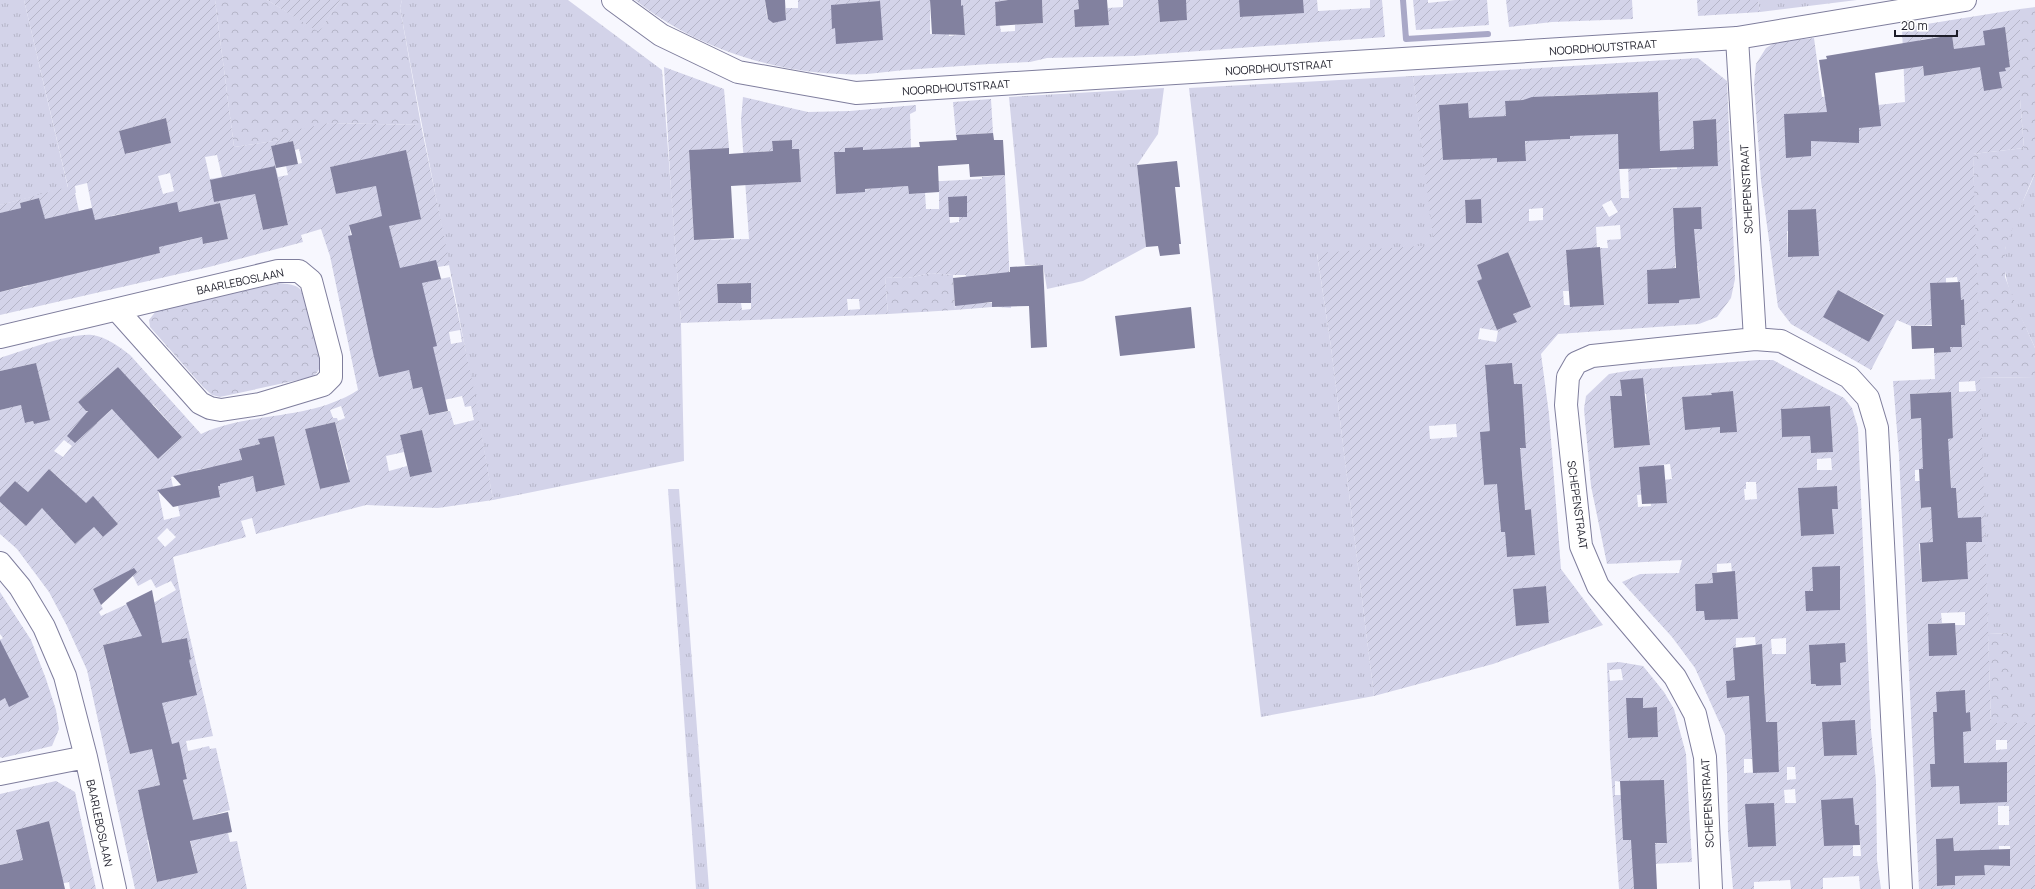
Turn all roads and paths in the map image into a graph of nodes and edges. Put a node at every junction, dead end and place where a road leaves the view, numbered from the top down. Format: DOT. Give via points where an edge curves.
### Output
graph roads {
  1 [pos="613,0"];
  2 [pos="1965,0"];
  3 [pos="1737,38"];
  4 [pos="117,310"];
  5 [pos="0,336"];
  6 [pos="1755,339"];
  7 [pos="0,564"];
  8 [pos="86,757"];
  9 [pos="0,774"];
  10 [pos="115,889"];
  11 [pos="1711,889"];
  12 [pos="1901,889"];
  1 -- 3 [label="street, NOORDHOUTSTRAAT" via="661,35 738,72 856,93"];
  2 -- 3 [label="street, NOORDHOUTSTRAAT"];
  3 -- 6 [label="street, SCHEPENSTRAAT"];
  4 -- 4 [label="street, BAARLEBOSLAAN" via="278,271 299,271 311,281 331,357 332,377 323,385 260,404 221,410 210,408 200,403"];
  4 -- 5 [label="street, BAARLEBOSLAAN"];
  6 -- 11 [label="street, SCHEPENSTRAAT" via="1592,356 1576,362 1568,377 1566,405 1581,546 1598,586 1675,677 1695,714 1705,757"];
  6 -- 12 [label="street, SCHEPENSTRAAT" via="1781,341 1849,378 1868,398 1877,428"];
  7 -- 8 [label="street, BAARLEBOSLAAN" via="20,587 44,627 64,676"];
  8 -- 9 [label="street"];
  8 -- 10 [label="street, BAARLEBOSLAAN"];
}
